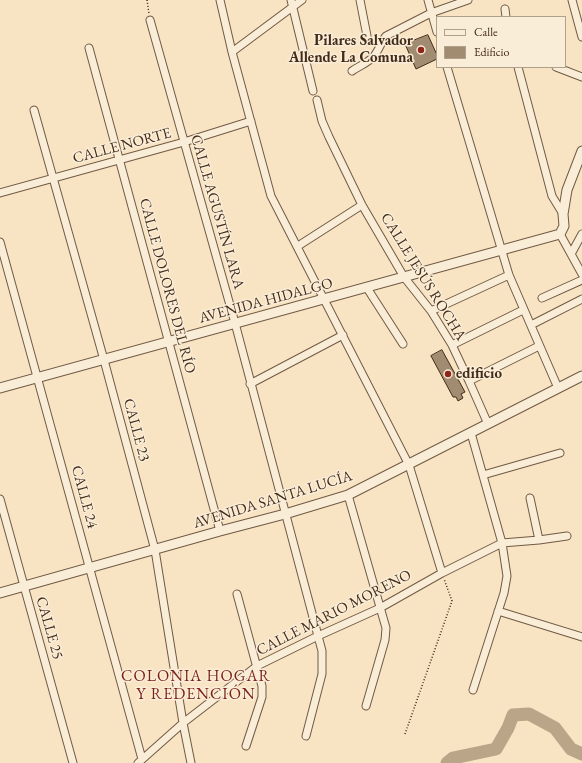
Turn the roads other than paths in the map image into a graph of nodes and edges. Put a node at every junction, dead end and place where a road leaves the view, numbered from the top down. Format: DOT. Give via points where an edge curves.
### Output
graph roads {
  1 [pos="220,0"];
  2 [pos="302,0"];
  3 [pos="360,0"];
  4 [pos="428,0"];
  5 [pos="468,0"];
  6 [pos="572,0"];
  7 [pos="292,3"];
  8 [pos="505,9"];
  9 [pos="431,13"];
  10 [pos="506,16"];
  11 [pos="150,20"];
  12 [pos="436,29"];
  13 [pos="582,37"];
  14 [pos="368,41"];
  15 [pos="89,48"];
  16 [pos="232,52"];
  17 [pos="447,68"];
  18 [pos="518,68"];
  19 [pos="558,68"];
  20 [pos="352,71"];
  21 [pos="582,78"];
  22 [pos="313,91"];
  23 [pos="317,100"];
  24 [pos="34,110"];
  25 [pos="251,122"];
  26 [pos="184,142"];
  27 [pos="582,151"];
  28 [pos="119,160"];
  29 [pos="53,178"];
  30 [pos="0,193"];
  31 [pos="362,205"];
  32 [pos="563,214"];
  33 [pos="560,234"];
  34 [pos="582,234"];
  35 [pos="0,242"];
  36 [pos="298,246"];
  37 [pos="500,251"];
  38 [pos="571,254"];
  39 [pos="580,265"];
  40 [pos="582,274"];
  41 [pos="509,275"];
  42 [pos="404,277"];
  43 [pos="582,280"];
  44 [pos="367,288"];
  45 [pos="542,298"];
  46 [pos="582,299"];
  47 [pos="325,300"];
  48 [pos="523,310"];
  49 [pos="431,311"];
  50 [pos="235,323"];
  51 [pos="531,325"];
  52 [pos="343,335"];
  53 [pos="170,342"];
  54 [pos="403,344"];
  55 [pos="452,345"];
  56 [pos="539,346"];
  57 [pos="104,360"];
  58 [pos="582,376"];
  59 [pos="38,378"];
  60 [pos="469,381"];
  61 [pos="250,384"];
  62 [pos="0,388"];
  63 [pos="558,388"];
  64 [pos="488,424"];
  65 [pos="471,433"];
  66 [pos="560,453"];
  67 [pos="409,465"];
  68 [pos="484,475"];
  69 [pos="348,495"];
  70 [pos="530,498"];
  71 [pos="0,499"];
  72 [pos="285,514"];
  73 [pos="220,531"];
  74 [pos="567,536"];
  75 [pos="539,540"];
  76 [pos="502,544"];
  77 [pos="155,550"];
  78 [pos="90,568"];
  79 [pos="442,573"];
  80 [pos="24,586"];
  81 [pos="0,592"];
  82 [pos="237,594"];
  83 [pos="380,608"];
  84 [pos="498,611"];
  85 [pos="318,636"];
  86 [pos="582,637"];
  87 [pos="257,666"];
  88 [pos="473,690"];
  89 [pos="366,706"];
  90 [pos="183,723"];
  91 [pos="306,736"];
  92 [pos="246,746"];
  93 [pos="140,761"];
  94 [pos="73,763"];
  95 [pos="191,763"];
  1 -- 16 [label="street"];
  2 -- 7 [label="street"];
  3 -- 14 [label="street"];
  4 -- 9 [label="street"];
  5 -- 9 [label="street"];
  6 -- 13 [label="street"];
  7 -- 16 [label="street"];
  7 -- 22 [label="street"];
  8 -- 10 [label="street"];
  9 -- 12 [label="street"];
  9 -- 20 [label="street" via="386,36 374,55"];
  11 -- 26 [label="street, CALLE AGUSTÍN LARA"];
  15 -- 28 [label="street, CALLE DOLORES DEL RÍO"];
  16 -- 25 [label="street"];
  17 -- 37 [label="street"];
  18 -- 32 [label="street" via="552,196"];
  19 -- 21 [label="street"];
  23 -- 31 [label="street, CALLE JESÚS ROCHA" via="329,137"];
  24 -- 29 [label="street, CALLE 23"];
  25 -- 26 [label="street, CALLE NORTE"];
  25 -- 36 [label="street" via="271,196"];
  26 -- 28 [label="street, CALLE NORTE"];
  26 -- 50 [label="street, CALLE AGUSTÍN LARA"];
  27 -- 32 [label="street" via="567,190"];
  28 -- 29 [label="street, CALLE NORTE"];
  28 -- 53 [label="street, CALLE DOLORES DEL RÍO"];
  29 -- 30 [label="street, CALLE NORTE"];
  29 -- 57 [label="street, CALLE 23"];
  31 -- 36 [label="street"];
  31 -- 42 [label="street, CALLE JESÚS ROCHA"];
  32 -- 33 [label="street" via="564,226"];
  33 -- 37 [label="street, AVENIDA HIDALGO"];
  33 -- 38 [label="street"];
  34 -- 38 [label="street"];
  35 -- 59 [label="street, CALLE 24"];
  36 -- 47 [label="street"];
  37 -- 41 [label="street"];
  37 -- 42 [label="street, AVENIDA HIDALGO"];
  38 -- 39 [label="street"];
  39 -- 40 [label="street"];
  41 -- 48 [label="street"];
  41 -- 49 [label="street"];
  42 -- 44 [label="street, AVENIDA HIDALGO"];
  42 -- 49 [label="street, CALLE JESÚS ROCHA"];
  43 -- 45 [label="street"];
  44 -- 47 [label="street, AVENIDA HIDALGO"];
  44 -- 54 [label="street"];
  46 -- 51 [label="street"];
  47 -- 50 [label="street, AVENIDA HIDALGO"];
  47 -- 52 [label="street"];
  48 -- 51 [label="street"];
  48 -- 55 [label="street"];
  49 -- 55 [label="street, CALLE JESÚS ROCHA"];
  50 -- 53 [label="street, AVENIDA HIDALGO"];
  50 -- 61 [label="street, CALLE AGUSTÍN LARA"];
  51 -- 56 [label="street"];
  52 -- 61 [label="street"];
  52 -- 67 [label="street"];
  53 -- 57 [label="street, AVENIDA HIDALGO"];
  53 -- 73 [label="street, CALLE DOLORES DEL RÍO"];
  55 -- 60 [label="street, CALLE JESÚS ROCHA"];
  56 -- 60 [label="street"];
  56 -- 63 [label="street"];
  57 -- 59 [label="street, AVENIDA HIDALGO"];
  57 -- 77 [label="street, CALLE 23"];
  58 -- 63 [label="street, AVENIDA SANTA LUCÍA"];
  59 -- 62 [label="street, AVENIDA HIDALGO"];
  59 -- 78 [label="street, CALLE 24"];
  60 -- 64 [label="street, CALLE JESÚS ROCHA"];
  61 -- 72 [label="street, CALLE AGUSTÍN LARA"];
  63 -- 64 [label="street, AVENIDA SANTA LUCÍA"];
  64 -- 65 [label="street, AVENIDA SANTA LUCÍA"];
  65 -- 67 [label="street, AVENIDA SANTA LUCÍA"];
  65 -- 68 [label="street"];
  66 -- 68 [label="street"];
  67 -- 69 [label="street, AVENIDA SANTA LUCÍA"];
  67 -- 79 [label="street"];
  68 -- 76 [label="street"];
  69 -- 72 [label="street, AVENIDA SANTA LUCÍA"];
  69 -- 83 [label="street"];
  70 -- 75 [label="street"];
  71 -- 80 [label="street, CALLE 25"];
  72 -- 73 [label="street, AVENIDA SANTA LUCÍA"];
  72 -- 85 [label="street, CALLE AGUSTÍN LARA"];
  73 -- 77 [label="street, AVENIDA SANTA LUCÍA"];
  74 -- 75 [label="street, CALLE MARIO MORENO"];
  75 -- 76 [label="street, CALLE MARIO MORENO"];
  76 -- 79 [label="street, CALLE MARIO MORENO"];
  76 -- 84 [label="street" via="507,576"];
  77 -- 78 [label="street, AVENIDA SANTA LUCÍA"];
  77 -- 90 [label="street, CALLE 23"];
  78 -- 80 [label="street, AVENIDA SANTA LUCÍA"];
  78 -- 93 [label="street, CALLE 24"];
  79 -- 83 [label="street, CALLE MARIO MORENO"];
  80 -- 81 [label="street, AVENIDA SANTA LUCÍA"];
  80 -- 94 [label="street, CALLE 25"];
  82 -- 87 [label="street"];
  83 -- 85 [label="street, CALLE MARIO MORENO"];
  83 -- 89 [label="street" via="386,628 385,640"];
  84 -- 86 [label="street"];
  84 -- 88 [label="street"];
  85 -- 87 [label="street, CALLE MARIO MORENO"];
  85 -- 91 [label="street, CALLE AGUSTÍN LARA" via="322,651 322,674"];
  87 -- 90 [label="street, CALLE MARIO MORENO"];
  87 -- 92 [label="street" via="262,697"];
  90 -- 93 [label="street, CALLE MARIO MORENO"];
  90 -- 95 [label="street, CALLE 23"];
}
